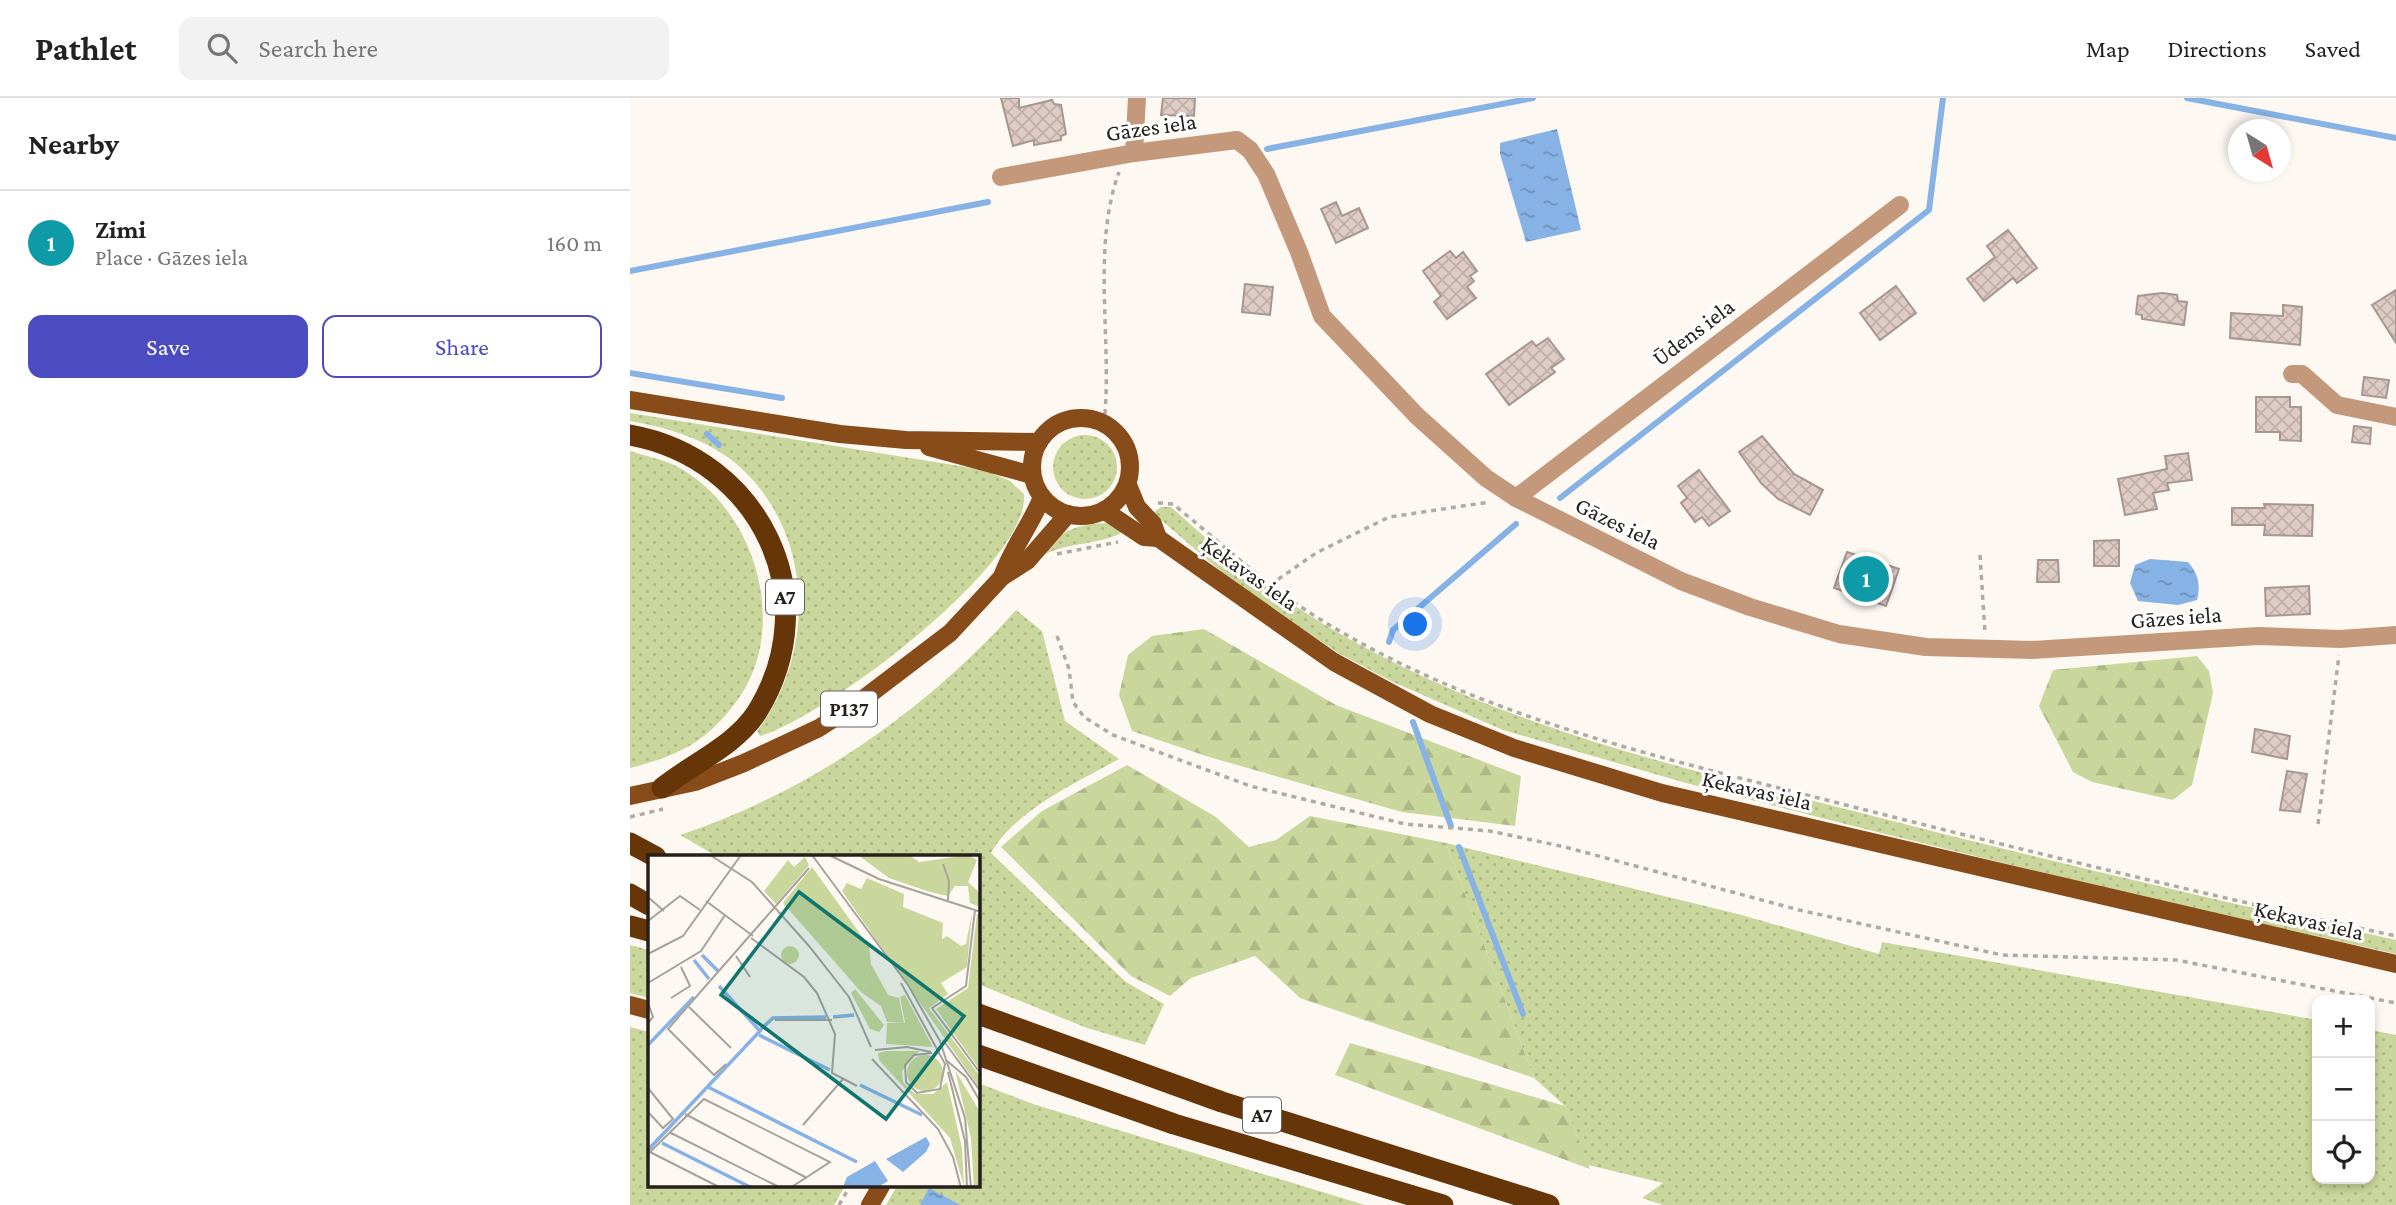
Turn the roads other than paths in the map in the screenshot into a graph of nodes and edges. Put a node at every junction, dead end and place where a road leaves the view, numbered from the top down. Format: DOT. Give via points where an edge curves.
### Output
graph roads {
  1 [pos="1137,98"];
  2 [pos="1130,153"];
  3 [pos="1001,177"];
  4 [pos="1900,205"];
  5 [pos="2292,374"];
  6 [pos="630,400"];
  7 [pos="2396,417"];
  8 [pos="630,435"];
  9 [pos="905,440"];
  10 [pos="1039,442"];
  11 [pos="1032,475"];
  12 [pos="1128,485"];
  13 [pos="1042,497"];
  14 [pos="1516,498"];
  15 [pos="1105,511"];
  16 [pos="1068,514"];
  17 [pos="1158,538"];
  18 [pos="1002,576"];
  19 [pos="2396,635"];
  20 [pos="662,788"];
  21 [pos="630,796"];
  22 [pos="630,843"];
  23 [pos="652,855"];
  24 [pos="630,894"];
  25 [pos="648,904"];
  26 [pos="630,926"];
  27 [pos="648,930"];
  28 [pos="2396,964"];
  29 [pos="630,1005"];
  30 [pos="648,1010"];
  31 [pos="980,1015"];
  32 [pos="986,1058"];
  33 [pos="880,1188"];
  34 [pos="870,1205"];
  35 [pos="1443,1205"];
  36 [pos="1549,1205"];
  1 -- 2 [label="street"];
  2 -- 3 [label="street, Gāzes iela"];
  2 -- 14 [label="street, Gāzes iela" via="1237,140 1250,150 1266,174 1322,316 1418,416 1486,478"];
  4 -- 14 [label="street, Ūdens iela"];
  5 -- 7 [label="street" via="2302,374 2337,405"];
  6 -- 9 [label="main road"];
  8 -- 20 [label="highway, A7" via="691,454 729,482 761,523 785,591 786,626 780,659 756,714 715,752"];
  9 -- 10 [label="main road"];
  9 -- 11 [label="main road"];
  10 -- 11 [label="main road"];
  10 -- 12 [label="main road, Ķekavas iela" via="1061,421 1078,417 1104,424 1123,439 1129,455"];
  11 -- 13 [label="main road"];
  12 -- 15 [label="main road"];
  12 -- 17 [label="main road, Ķekavas iela"];
  13 -- 16 [label="main road"];
  13 -- 18 [label="main road, P137"];
  14 -- 19 [label="street, Gāzes iela" via="1681,582 1839,634 1926,647 2032,650 2258,636 2340,639"];
  15 -- 16 [label="main road"];
  15 -- 17 [label="main road, Ķekavas iela" via="1144,537"];
  16 -- 18 [label="main road, P137" via="1027,561"];
  17 -- 28 [label="main road, Ķekavas iela" via="1334,662 1430,714 1514,748 1662,793"];
  18 -- 20 [label="main road, P137" via="950,633 897,677 819,728 695,782"];
  20 -- 21 [label="main road, P137"];
  22 -- 23 [label="highway"];
  24 -- 25 [label="highway"];
  26 -- 27 [label="highway"];
  29 -- 30 [label="main road"];
  31 -- 36 [label="highway, A7" via="1222,1102"];
  32 -- 35 [label="highway, A7" via="1174,1124"];
  33 -- 34 [label="main road"];
}
